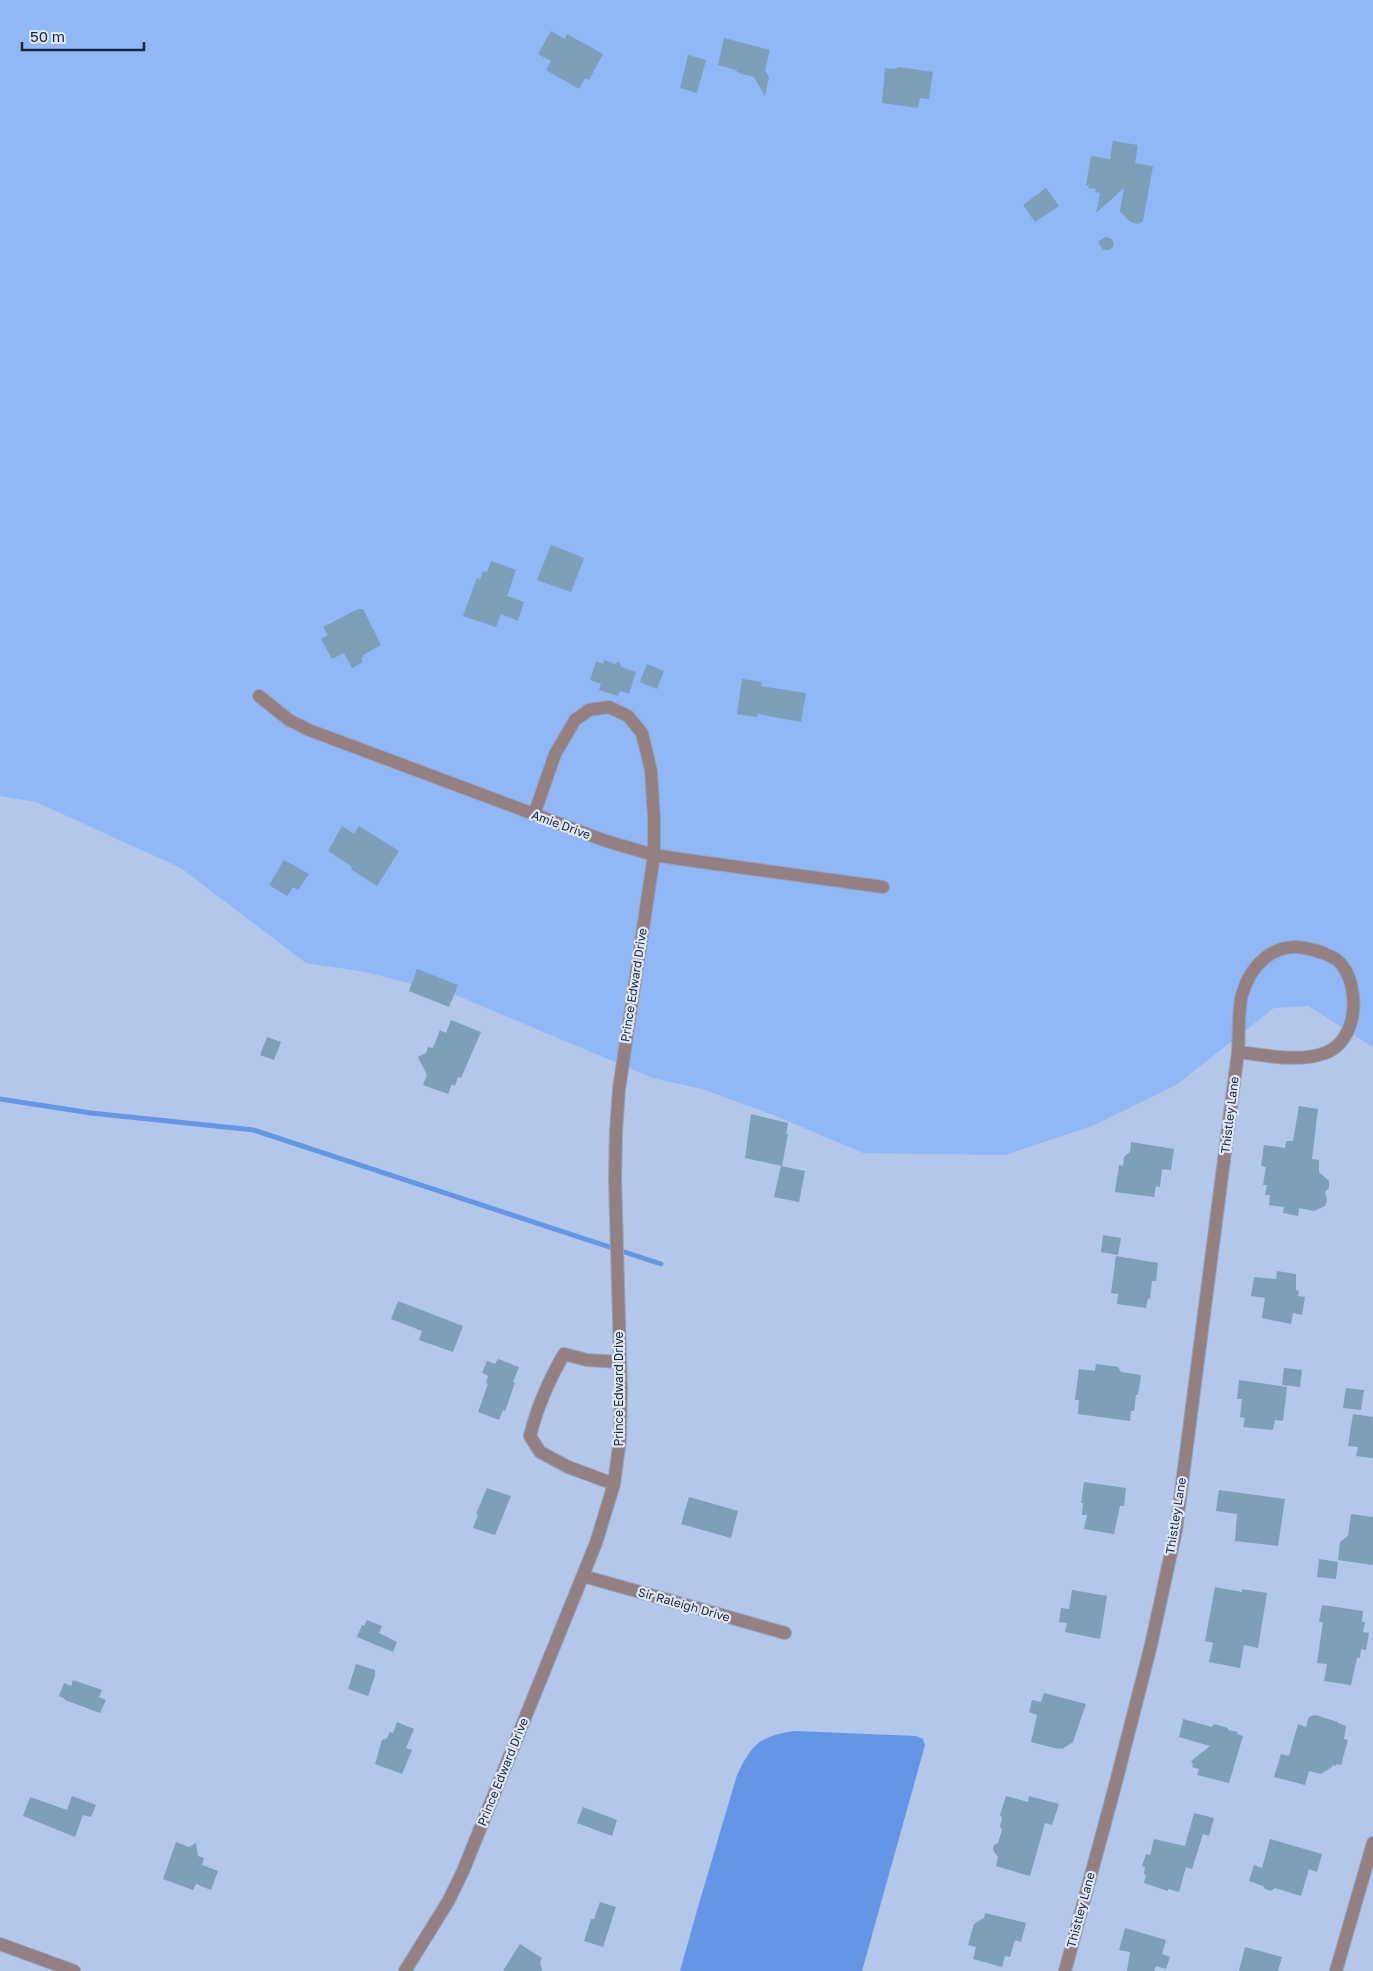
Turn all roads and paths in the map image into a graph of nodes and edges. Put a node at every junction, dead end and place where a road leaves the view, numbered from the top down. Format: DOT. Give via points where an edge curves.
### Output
graph roads {
  1 [pos="260,696"];
  2 [pos="534,815"];
  3 [pos="654,854"];
  4 [pos="884,886"];
  5 [pos="1238,1052"];
  6 [pos="620,1362"];
  7 [pos="614,1484"];
  8 [pos="582,1576"];
  9 [pos="785,1633"];
  10 [pos="1373,1843"];
  11 [pos="0,1944"];
  12 [pos="74,1971"];
  13 [pos="405,1971"];
  14 [pos="1065,1971"];
  15 [pos="1336,1971"];
  1 -- 2 [label="street, Amie Drive" via="289,720 309,730"];
  2 -- 3 [label="street, Amie Drive"];
  2 -- 3 [label="street, Prince Edward Drive" via="555,754 575,720 589,710 609,707 628,716 642,734 651,770"];
  3 -- 4 [label="street, Amie Drive"];
  3 -- 6 [label="street, Prince Edward Drive" via="619,1088 616,1131 614,1179"];
  5 -- 5 [label="street, Thistley Lane" via="1295,1058 1325,1053 1343,1043 1355,1010 1351,981 1342,964 1320,951 1294,946 1268,954 1252,970 1241,996"];
  5 -- 14 [label="street, Thistley Lane" via="1176,1530 1116,1786"];
  6 -- 7 [label="street, Prince Edward Drive" via="620,1439"];
  6 -- 7 [label="street" via="587,1360 564,1354 535,1415 530,1436 540,1452 568,1467"];
  7 -- 8 [label="street, Prince Edward Drive"];
  8 -- 9 [label="street, Sir Raleigh Drive"];
  8 -- 13 [label="street, Prince Edward Drive" via="456,1885"];
  10 -- 15 [label="street"];
  11 -- 12 [label="street"];
}
